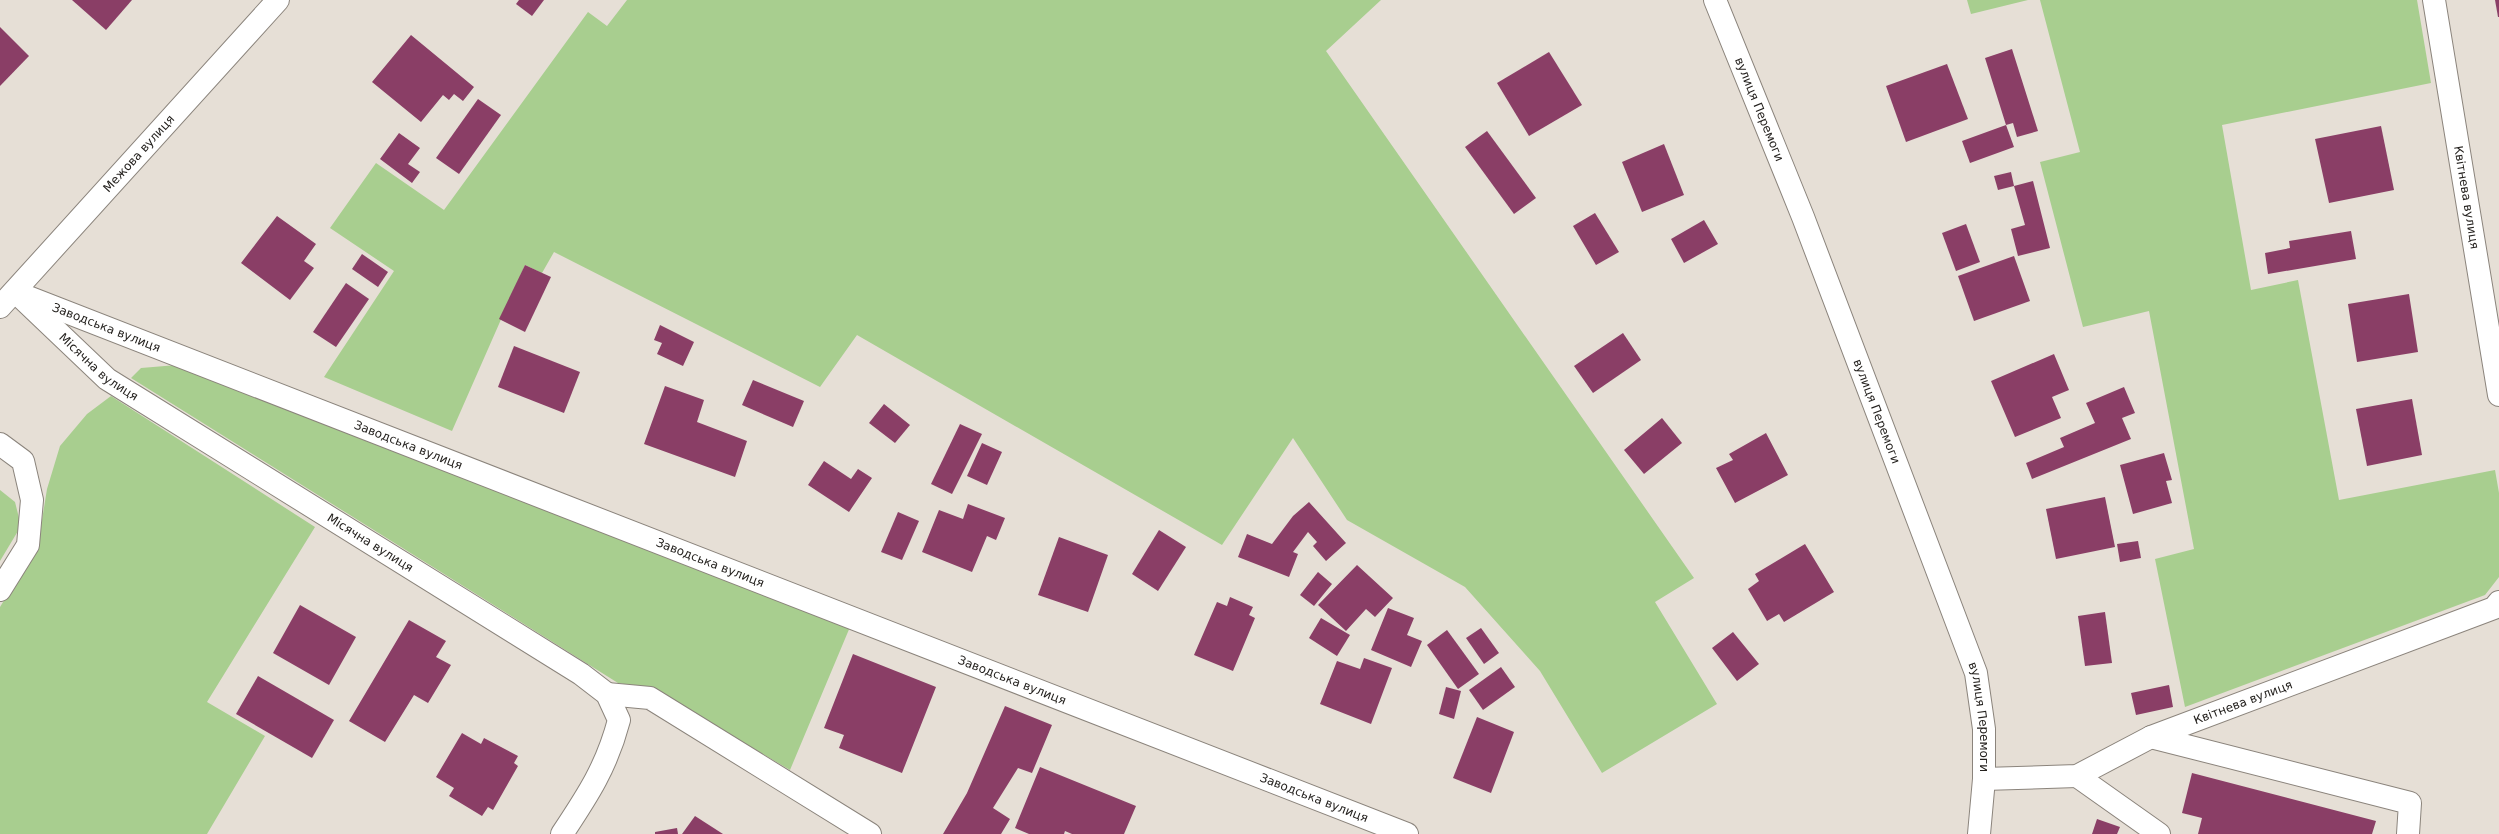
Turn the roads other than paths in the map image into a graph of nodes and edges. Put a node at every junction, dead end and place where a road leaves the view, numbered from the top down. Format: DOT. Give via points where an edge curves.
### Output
graph roads {
  1 [pos="278,0"];
  2 [pos="1714,0"];
  3 [pos="2434,0"];
  4 [pos="7,299"];
  5 [pos="2499,395"];
  6 [pos="0,444"];
  7 [pos="0,590"];
  8 [pos="2499,602"];
  9 [pos="607,694"];
  10 [pos="2151,737"];
  11 [pos="2077,776"];
  12 [pos="1984,780"];
  13 [pos="562,834"];
  14 [pos="870,834"];
  15 [pos="1407,834"];
  16 [pos="1979,834"];
  17 [pos="2159,834"];
  18 [pos="2408,834"];
  1 -- 4 [label="street, Межова вулиця"];
  2 -- 12 [label="street, вулиця Перемоги" via="1803,217 1976,672 1984,729"];
  3 -- 5 [label="street, Квітнева вулиця"];
  4 -- 9 [label="street, Місячна вулиця" via="107,379 581,674"];
  4 -- 15 [label="street, Заводська вулиця"];
  6 -- 7 [label="street" via="23,461 32,500 28,545"];
  8 -- 10 [label="street, Квітнева вулиця" via="2494,608"];
  9 -- 13 [label="street, Місячна вулиця" via="619,720 611,751"];
  9 -- 14 [label="street" via="650,698"];
  10 -- 11 [label="street, Квітнева вулиця"];
  10 -- 18 [label="street" via="2410,803"];
  11 -- 12 [label="street, Квітнева вулиця"];
  11 -- 17 [label="street"];
  12 -- 16 [label="street, вулиця Перемоги"];
}
